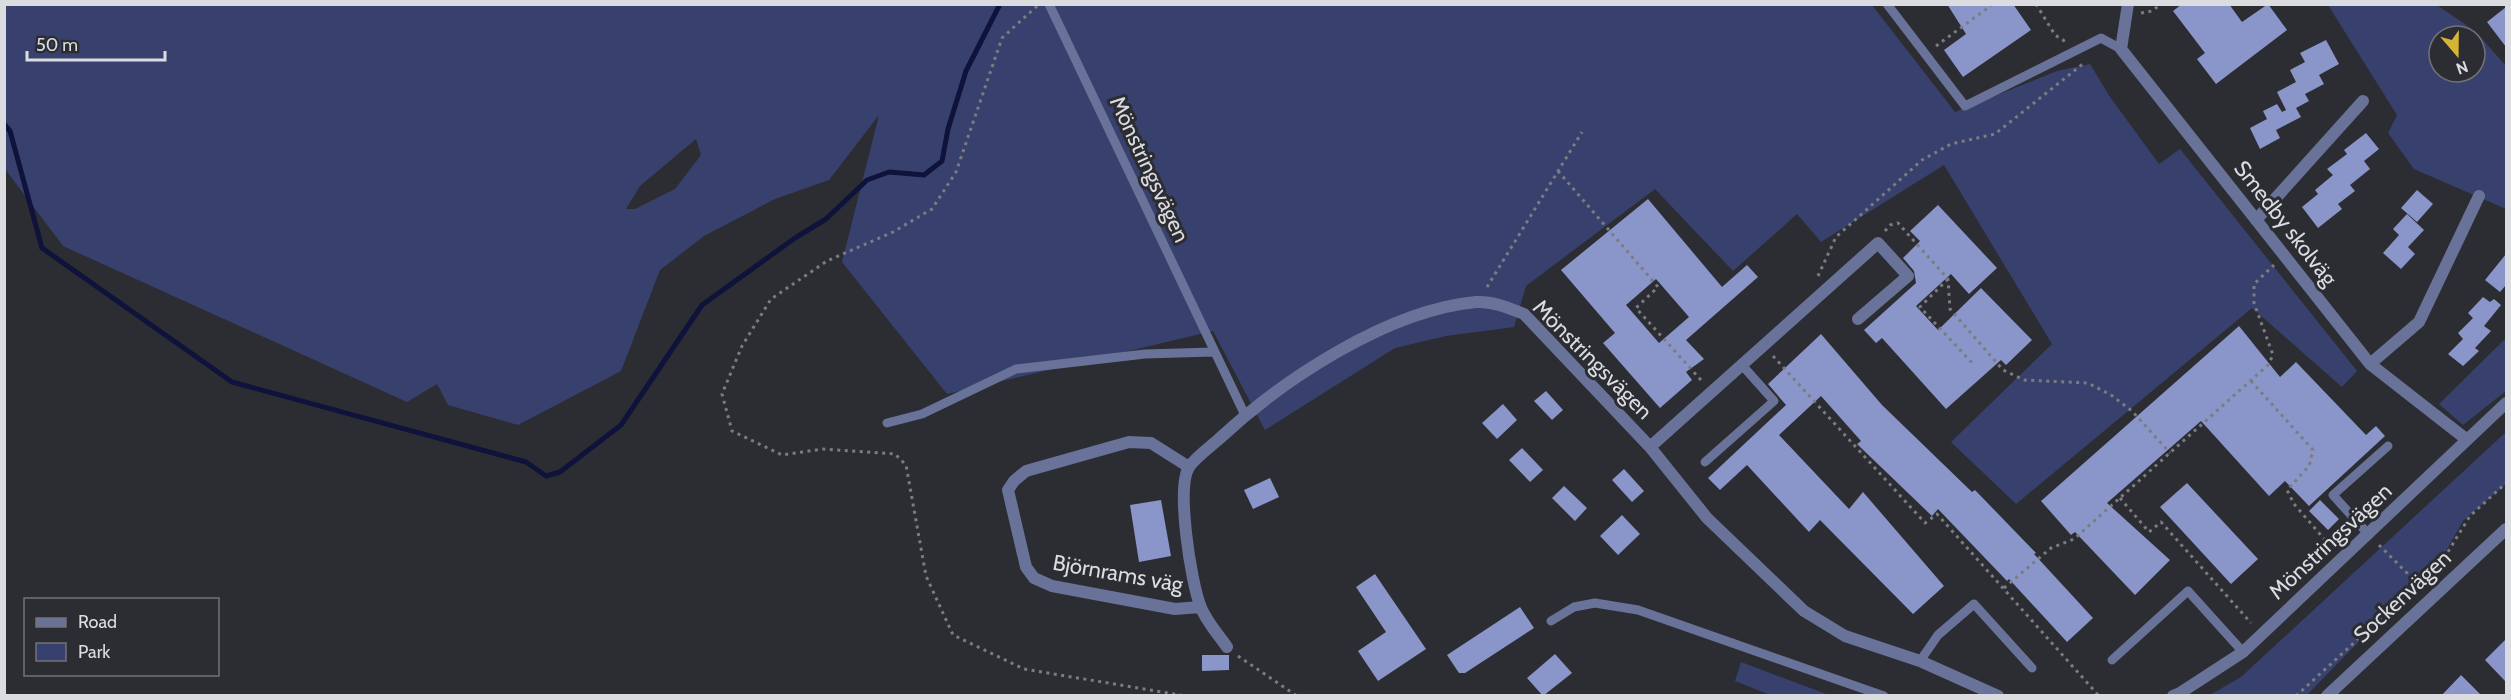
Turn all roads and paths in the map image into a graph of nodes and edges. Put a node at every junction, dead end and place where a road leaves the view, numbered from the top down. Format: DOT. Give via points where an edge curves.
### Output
graph roads {
  1 [pos="1038,4"];
  2 [pos="1049,4"];
  3 [pos="1887,4"];
  4 [pos="1993,4"];
  5 [pos="2036,4"];
  6 [pos="2161,4"];
  7 [pos="2127,10"];
  8 [pos="2121,49"];
  9 [pos="2078,50"];
  10 [pos="1925,54"];
  11 [pos="2085,62"];
  12 [pos="2363,101"];
  13 [pos="1582,132"];
  14 [pos="1558,171"];
  15 [pos="2479,196"];
  16 [pos="2256,220"];
  17 [pos="1878,243"];
  18 [pos="2285,257"];
  19 [pos="1948,279"];
  20 [pos="1813,301"];
  21 [pos="1478,302"];
  22 [pos="1858,320"];
  23 [pos="1763,345"];
  24 [pos="1213,352"];
  25 [pos="1741,364"];
  26 [pos="2370,364"];
  27 [pos="1974,365"];
  28 [pos="1701,380"];
  29 [pos="2251,381"];
  30 [pos="2506,403"];
  31 [pos="1245,415"];
  32 [pos="887,423"];
  33 [pos="2466,439"];
  34 [pos="2388,446"];
  35 [pos="1650,447"];
  36 [pos="2170,453"];
  37 [pos="1705,462"];
  38 [pos="1189,467"];
  39 [pos="2506,483"];
  40 [pos="2120,498"];
  41 [pos="2506,529"];
  42 [pos="2369,535"];
  43 [pos="2342,559"];
  44 [pos="2418,584"];
  45 [pos="2004,588"];
  46 [pos="1200,607"];
  47 [pos="1551,621"];
  48 [pos="2261,635"];
  49 [pos="1227,647"];
  50 [pos="2243,652"];
  51 [pos="2112,660"];
  52 [pos="1920,661"];
  53 [pos="2032,668"];
  54 [pos="1186,696"];
  55 [pos="1297,696"];
  56 [pos="1884,696"];
  57 [pos="1998,696"];
  58 [pos="2099,696"];
  59 [pos="2172,696"];
  60 [pos="2296,696"];
  61 [pos="2327,696"];
  1 -- 54 [label="path" via="1002,38 956,172 932,209 827,261 771,299 742,346 722,394 732,431 782,455 823,449 895,454 906,465 926,576 953,635 1024,669"];
  2 -- 24 [label="lane, Mönstringsvägen"];
  3 -- 10 [label="lane"];
  4 -- 10 [label="path"];
  5 -- 9 [label="path" via="2055,34"];
  6 -- 7 [label="path" via="2152,11"];
  7 -- 8 [label="street"];
  8 -- 9 [label="lane" via="2101,38"];
  8 -- 16 [label="street, Smedby skolväg"];
  9 -- 10 [label="lane" via="1965,106"];
  11 -- 20 [label="path" via="1995,134 1951,144 1922,160 1836,237 1820,269"];
  12 -- 16 [label="street"];
  13 -- 14 [label="path"];
  14 -- 21 [label="path"];
  14 -- 28 [label="path" via="1658,287 1636,308"];
  15 -- 26 [label="street" via="2419,322"];
  16 -- 18 [label="street, Smedby skolväg"];
  17 -- 19 [label="path" via="1890,225 1898,223"];
  17 -- 20 [label="street, Mönstringsvägen"];
  17 -- 22 [label="street" via="1908,276"];
  18 -- 26 [label="street, Smedby skolväg"];
  18 -- 29 [label="path" via="2254,284 2254,303 2273,355"];
  19 -- 27 [label="path" via="1920,307"];
  19 -- 36 [label="path" via="1950,309 2003,370 2024,380 2088,383 2132,411"];
  20 -- 23 [label="street, Mönstringsvägen"];
  21 -- 31 [label="street, Mönstringsvägen" via="1441,308 1376,332 1341,350"];
  21 -- 35 [label="street, Mönstringsvägen" via="1498,304 1524,314"];
  23 -- 25 [label="street, Mönstringsvägen"];
  23 -- 45 [label="path" via="1925,523 1937,514"];
  24 -- 31 [label="lane, Mönstringsvägen"];
  24 -- 32 [label="lane" via="1145,354 1016,369 922,414"];
  25 -- 35 [label="street, Mönstringsvägen"];
  25 -- 37 [label="lane" via="1774,401"];
  26 -- 33 [label="street, Smedby skolväg"];
  29 -- 36 [label="path"];
  29 -- 43 [label="path" via="2313,450 2309,466 2287,489 2294,504"];
  30 -- 33 [label="street, Mönstringsvägen"];
  31 -- 38 [label="street, Mönstringsvägen"];
  33 -- 42 [label="street, Mönstringsvägen"];
  34 -- 42 [label="lane" via="2333,495"];
  35 -- 52 [label="street, Mönstringsvägen" via="1707,518 1804,611 1845,636"];
  36 -- 40 [label="path"];
  38 -- 46 [label="street" via="1182,489 1192,575"];
  38 -- 46 [label="street, Björnrams väg" via="1151,443 1129,442 1026,471 1008,490 1026,567 1034,578 1052,586 1175,609"];
  39 -- 44 [label="path" via="2470,516 2450,552"];
  40 -- 45 [label="path" via="2074,539 2051,548"];
  40 -- 48 [label="path" via="2149,532 2161,522"];
  41 -- 61 [label="street, Sockenvägen"];
  42 -- 43 [label="street, Mönstringsvägen"];
  42 -- 44 [label="path"];
  43 -- 48 [label="street, Mönstringsvägen"];
  44 -- 60 [label="path"];
  45 -- 58 [label="path"];
  46 -- 49 [label="street"];
  47 -- 56 [label="lane" via="1574,607 1595,603 1638,610"];
  48 -- 50 [label="street, Mönstringsvägen"];
  49 -- 55 [label="path"];
  50 -- 51 [label="lane" via="2188,591"];
  50 -- 59 [label="street, Mönstringsvägen"];
  52 -- 53 [label="lane" via="1938,635 1974,604"];
  52 -- 57 [label="street, Mönstringsvägen"];
}
